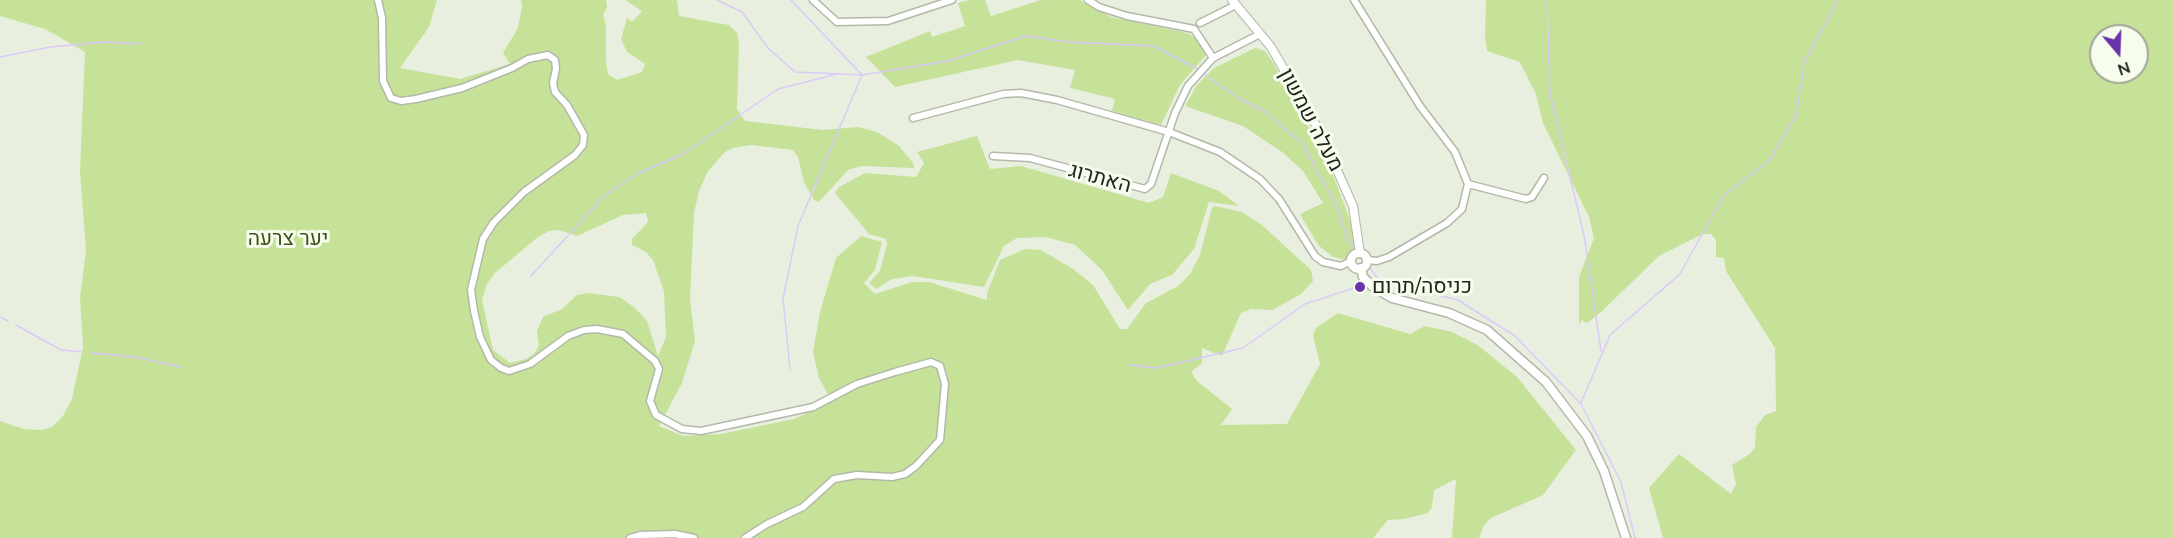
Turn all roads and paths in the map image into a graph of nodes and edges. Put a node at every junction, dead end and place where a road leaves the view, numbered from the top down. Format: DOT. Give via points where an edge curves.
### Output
graph roads {
  1 [pos="378,0"];
  2 [pos="813,0"];
  3 [pos="952,0"];
  4 [pos="1088,0"];
  5 [pos="1354,0"];
  6 [pos="1234,2"];
  7 [pos="1200,23"];
  8 [pos="1260,33"];
  9 [pos="1213,58"];
  10 [pos="913,118"];
  11 [pos="1168,132"];
  12 [pos="993,156"];
  13 [pos="1544,178"];
  14 [pos="1468,184"];
  15 [pos="1363,256"];
  16 [pos="1351,261"];
  17 [pos="1361,268"];
  18 [pos="630,538"];
  19 [pos="694,538"];
  20 [pos="745,538"];
  21 [pos="1626,538"];
  1 -- 20 [label="street" via="383,81 391,98 444,93 528,59 548,55 555,60 555,92 584,135 583,145 575,155 516,199 483,239 471,290 480,337 491,360 501,368 509,371 530,364 568,336 584,330 622,334 655,361 659,369 650,401 656,415 682,429 701,431 813,406 856,384 904,369 931,362 940,366 945,384 940,440 916,466 892,477 857,475 834,479 803,507"];
  2 -- 3 [label="street" via="837,22 888,21"];
  4 -- 9 [label="street" via="1127,16 1194,29"];
  5 -- 14 [label="street" via="1420,106 1455,152"];
  6 -- 7 [label="street"];
  6 -- 8 [label="street, מעלה שמשון"];
  8 -- 9 [label="street"];
  8 -- 15 [label="street, מעלה שמשון" via="1310,112 1345,186 1357,220"];
  9 -- 11 [label="street" via="1188,86"];
  10 -- 11 [label="street" via="1003,94 1021,93"];
  11 -- 12 [label="street, האתרוג" via="1151,184 1145,189 1030,158"];
  11 -- 16 [label="street" via="1220,152 1260,179 1279,199 1315,256 1323,262 1341,266"];
  13 -- 14 [label="street" via="1532,197 1526,199"];
  14 -- 15 [label="street" via="1462,209 1447,223 1389,257 1377,261"];
  15 -- 16 [label="main road" via="1354,255"];
  15 -- 17 [label="main road"];
  16 -- 17 [label="main road" via="1354,267"];
  17 -- 21 [label="main road" via="1366,280 1392,298 1449,313 1487,330 1546,382 1587,436 1604,471"];
  18 -- 19 [label="street" via="675,534"];
}
